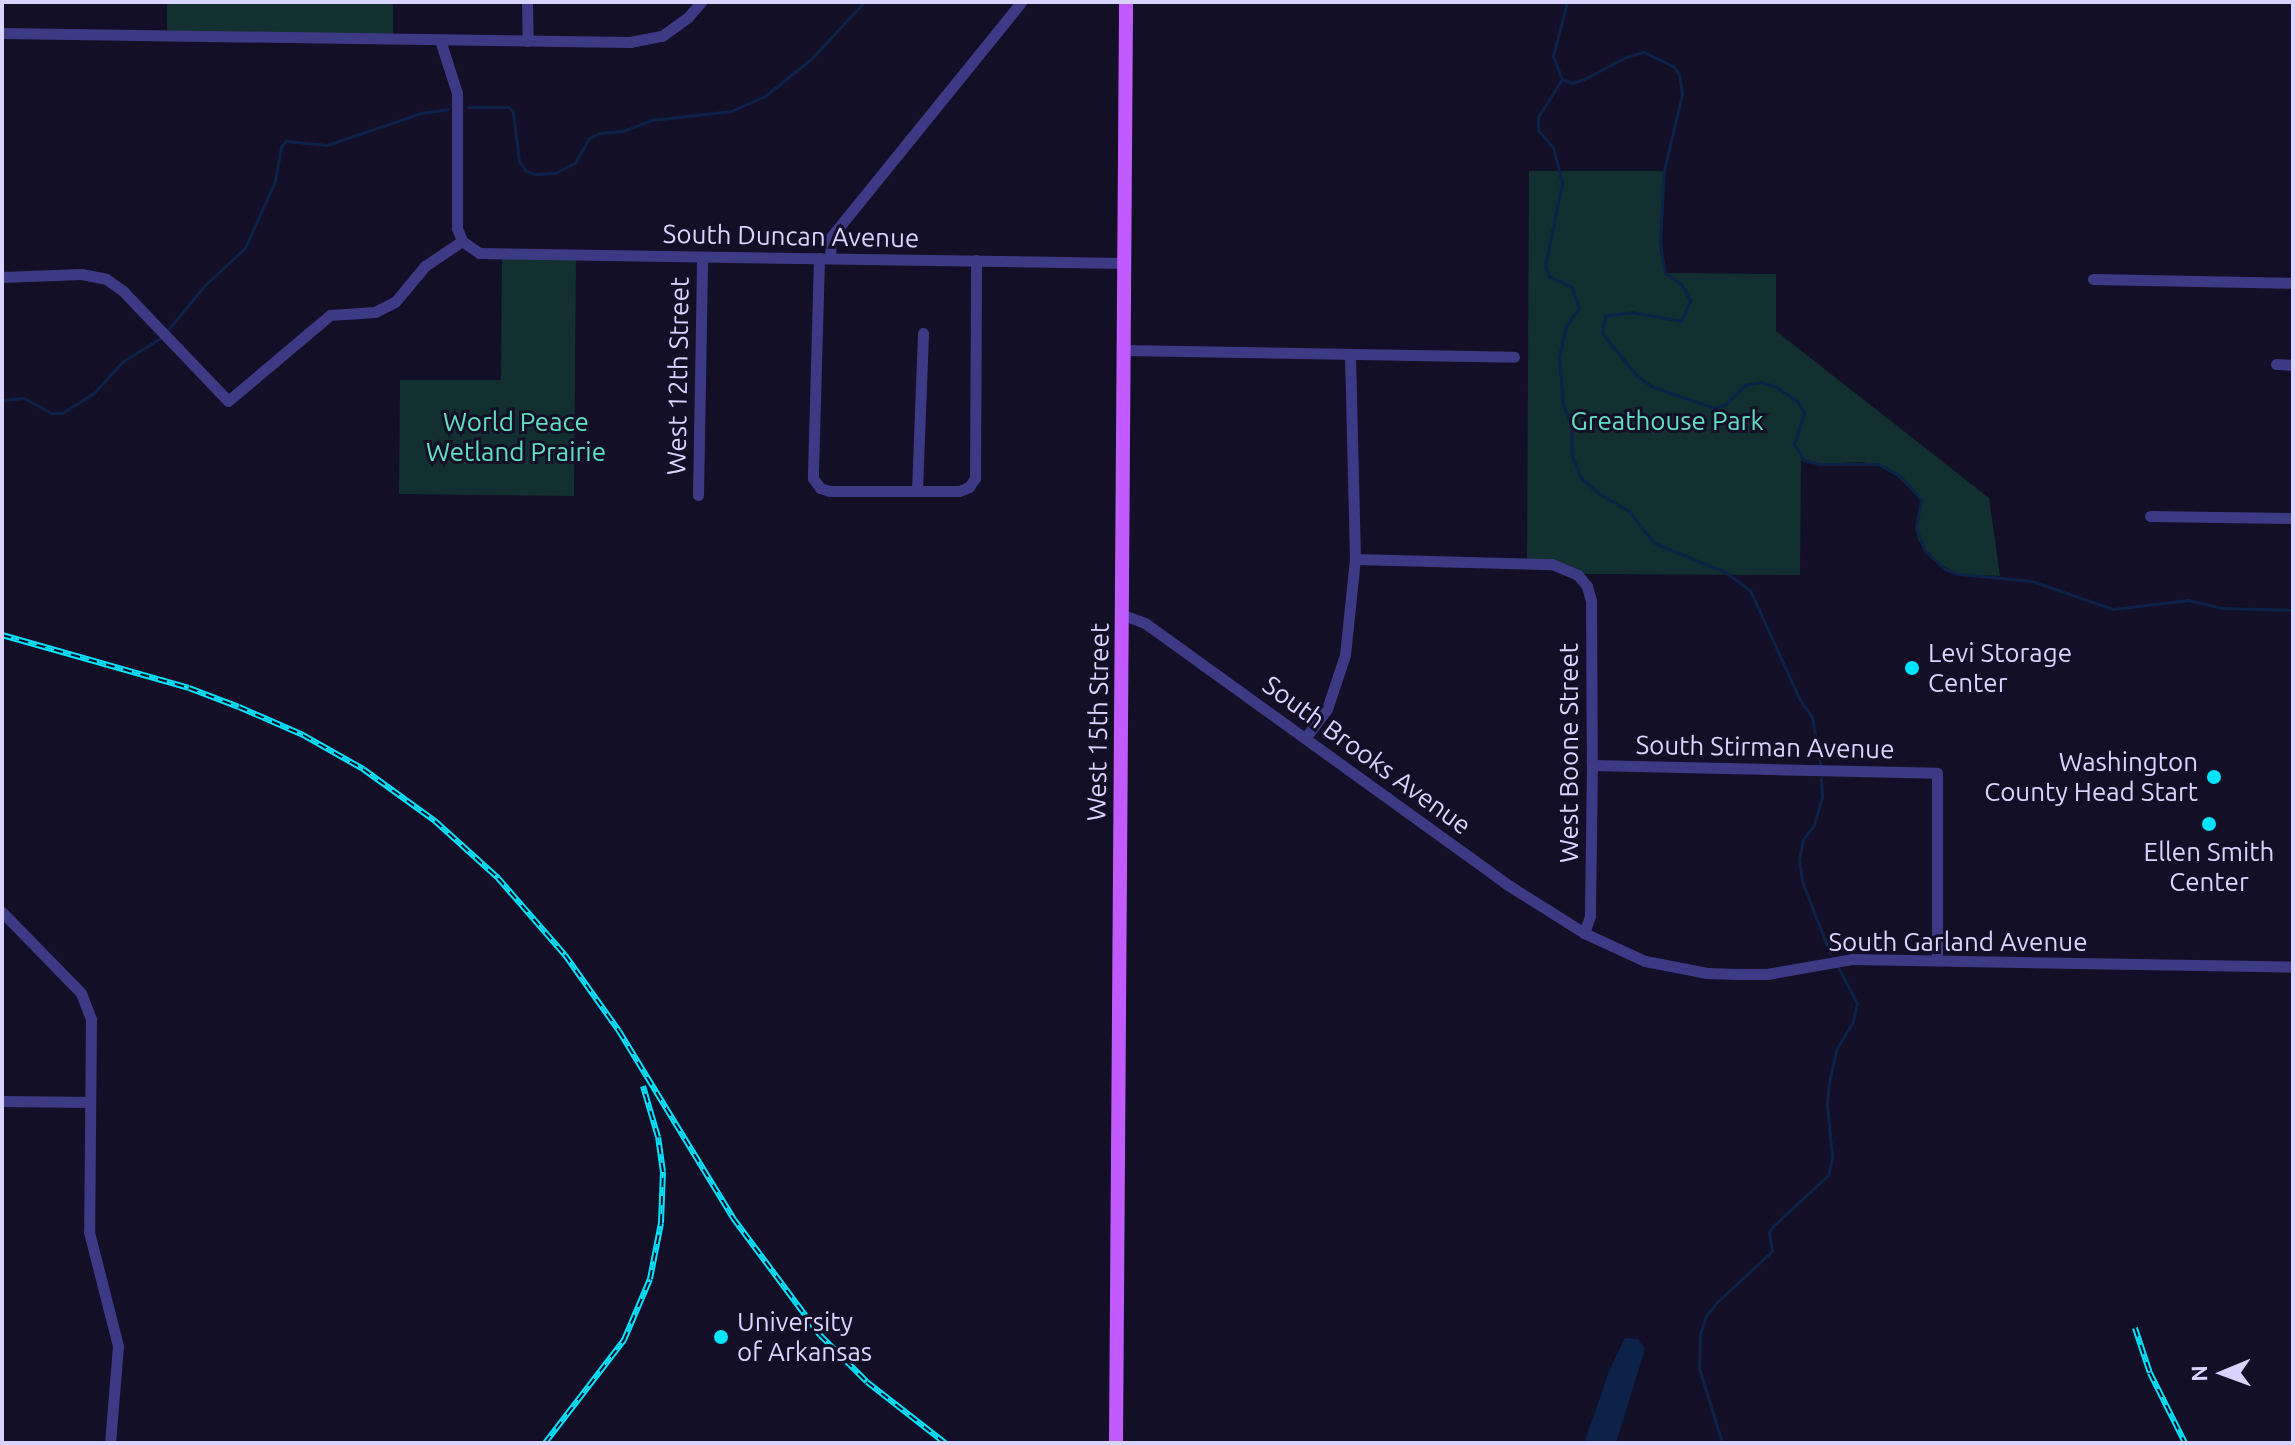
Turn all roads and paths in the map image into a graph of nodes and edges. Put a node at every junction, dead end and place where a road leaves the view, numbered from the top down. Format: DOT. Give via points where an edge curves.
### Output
graph roads {
  1 [pos="527,2"];
  2 [pos="701,2"];
  3 [pos="1021,2"];
  4 [pos="1126,2"];
  5 [pos="2,33"];
  6 [pos="440,40"];
  7 [pos="528,41"];
  8 [pos="462,241"];
  9 [pos="702,257"];
  10 [pos="825,258"];
  11 [pos="976,260"];
  12 [pos="1124,263"];
  13 [pos="2,277"];
  14 [pos="2093,279"];
  15 [pos="2293,283"];
  16 [pos="923,333"];
  17 [pos="1123,350"];
  18 [pos="1350,356"];
  19 [pos="1514,357"];
  20 [pos="2276,364"];
  21 [pos="2293,365"];
  22 [pos="917,490"];
  23 [pos="698,495"];
  24 [pos="2150,516"];
  25 [pos="2293,518"];
  26 [pos="1355,559"];
  27 [pos="1123,615"];
  28 [pos="1306,737"];
  29 [pos="1592,765"];
  30 [pos="2,912"];
  31 [pos="1584,933"];
  32 [pos="1937,959"];
  33 [pos="2293,967"];
  34 [pos="2,1101"];
  35 [pos="89,1102"];
  36 [pos="110,1443"];
  37 [pos="1116,1443"];
  1 -- 7 [label="street"];
  2 -- 7 [label="street" via="677,27 647,41"];
  3 -- 10 [label="street" via="831,237"];
  4 -- 12 [label="main road, West 15th Street"];
  5 -- 6 [label="street"];
  6 -- 7 [label="street"];
  6 -- 8 [label="street" via="457,93 457,228"];
  8 -- 9 [label="street, South Duncan Avenue" via="479,253"];
  8 -- 13 [label="street" via="425,266 395,302 375,312 330,315 228,401 106,279 81,274"];
  9 -- 10 [label="street, South Duncan Avenue"];
  9 -- 23 [label="street, West 12th Street"];
  10 -- 11 [label="street, South Duncan Avenue"];
  10 -- 22 [label="street" via="813,478 830,491"];
  11 -- 12 [label="street, South Duncan Avenue"];
  11 -- 22 [label="street" via="975,478 959,491"];
  12 -- 17 [label="main road, West 15th Street"];
  14 -- 15 [label="street"];
  16 -- 22 [label="street"];
  17 -- 18 [label="street"];
  17 -- 27 [label="main road, West 15th Street"];
  18 -- 19 [label="street"];
  18 -- 26 [label="street"];
  20 -- 21 [label="street"];
  24 -- 25 [label="street"];
  26 -- 28 [label="street" via="1338,684"];
  26 -- 29 [label="street, West Boone Street" via="1552,564 1578,575 1591,601"];
  27 -- 28 [label="street, South Brooks Avenue" via="1145,623"];
  27 -- 37 [label="main road, West 15th Street"];
  28 -- 31 [label="street, South Brooks Avenue" via="1505,883"];
  29 -- 31 [label="street, West Boone Street" via="1590,916"];
  29 -- 32 [label="street, South Stirman Avenue" via="1937,773"];
  30 -- 35 [label="street" via="87,1005"];
  31 -- 32 [label="street, South Garland Avenue" via="1645,961 1707,973 1767,974 1852,959"];
  32 -- 33 [label="street, South Garland Avenue"];
  34 -- 35 [label="street"];
  35 -- 36 [label="street" via="89,1232 118,1346"];
}
